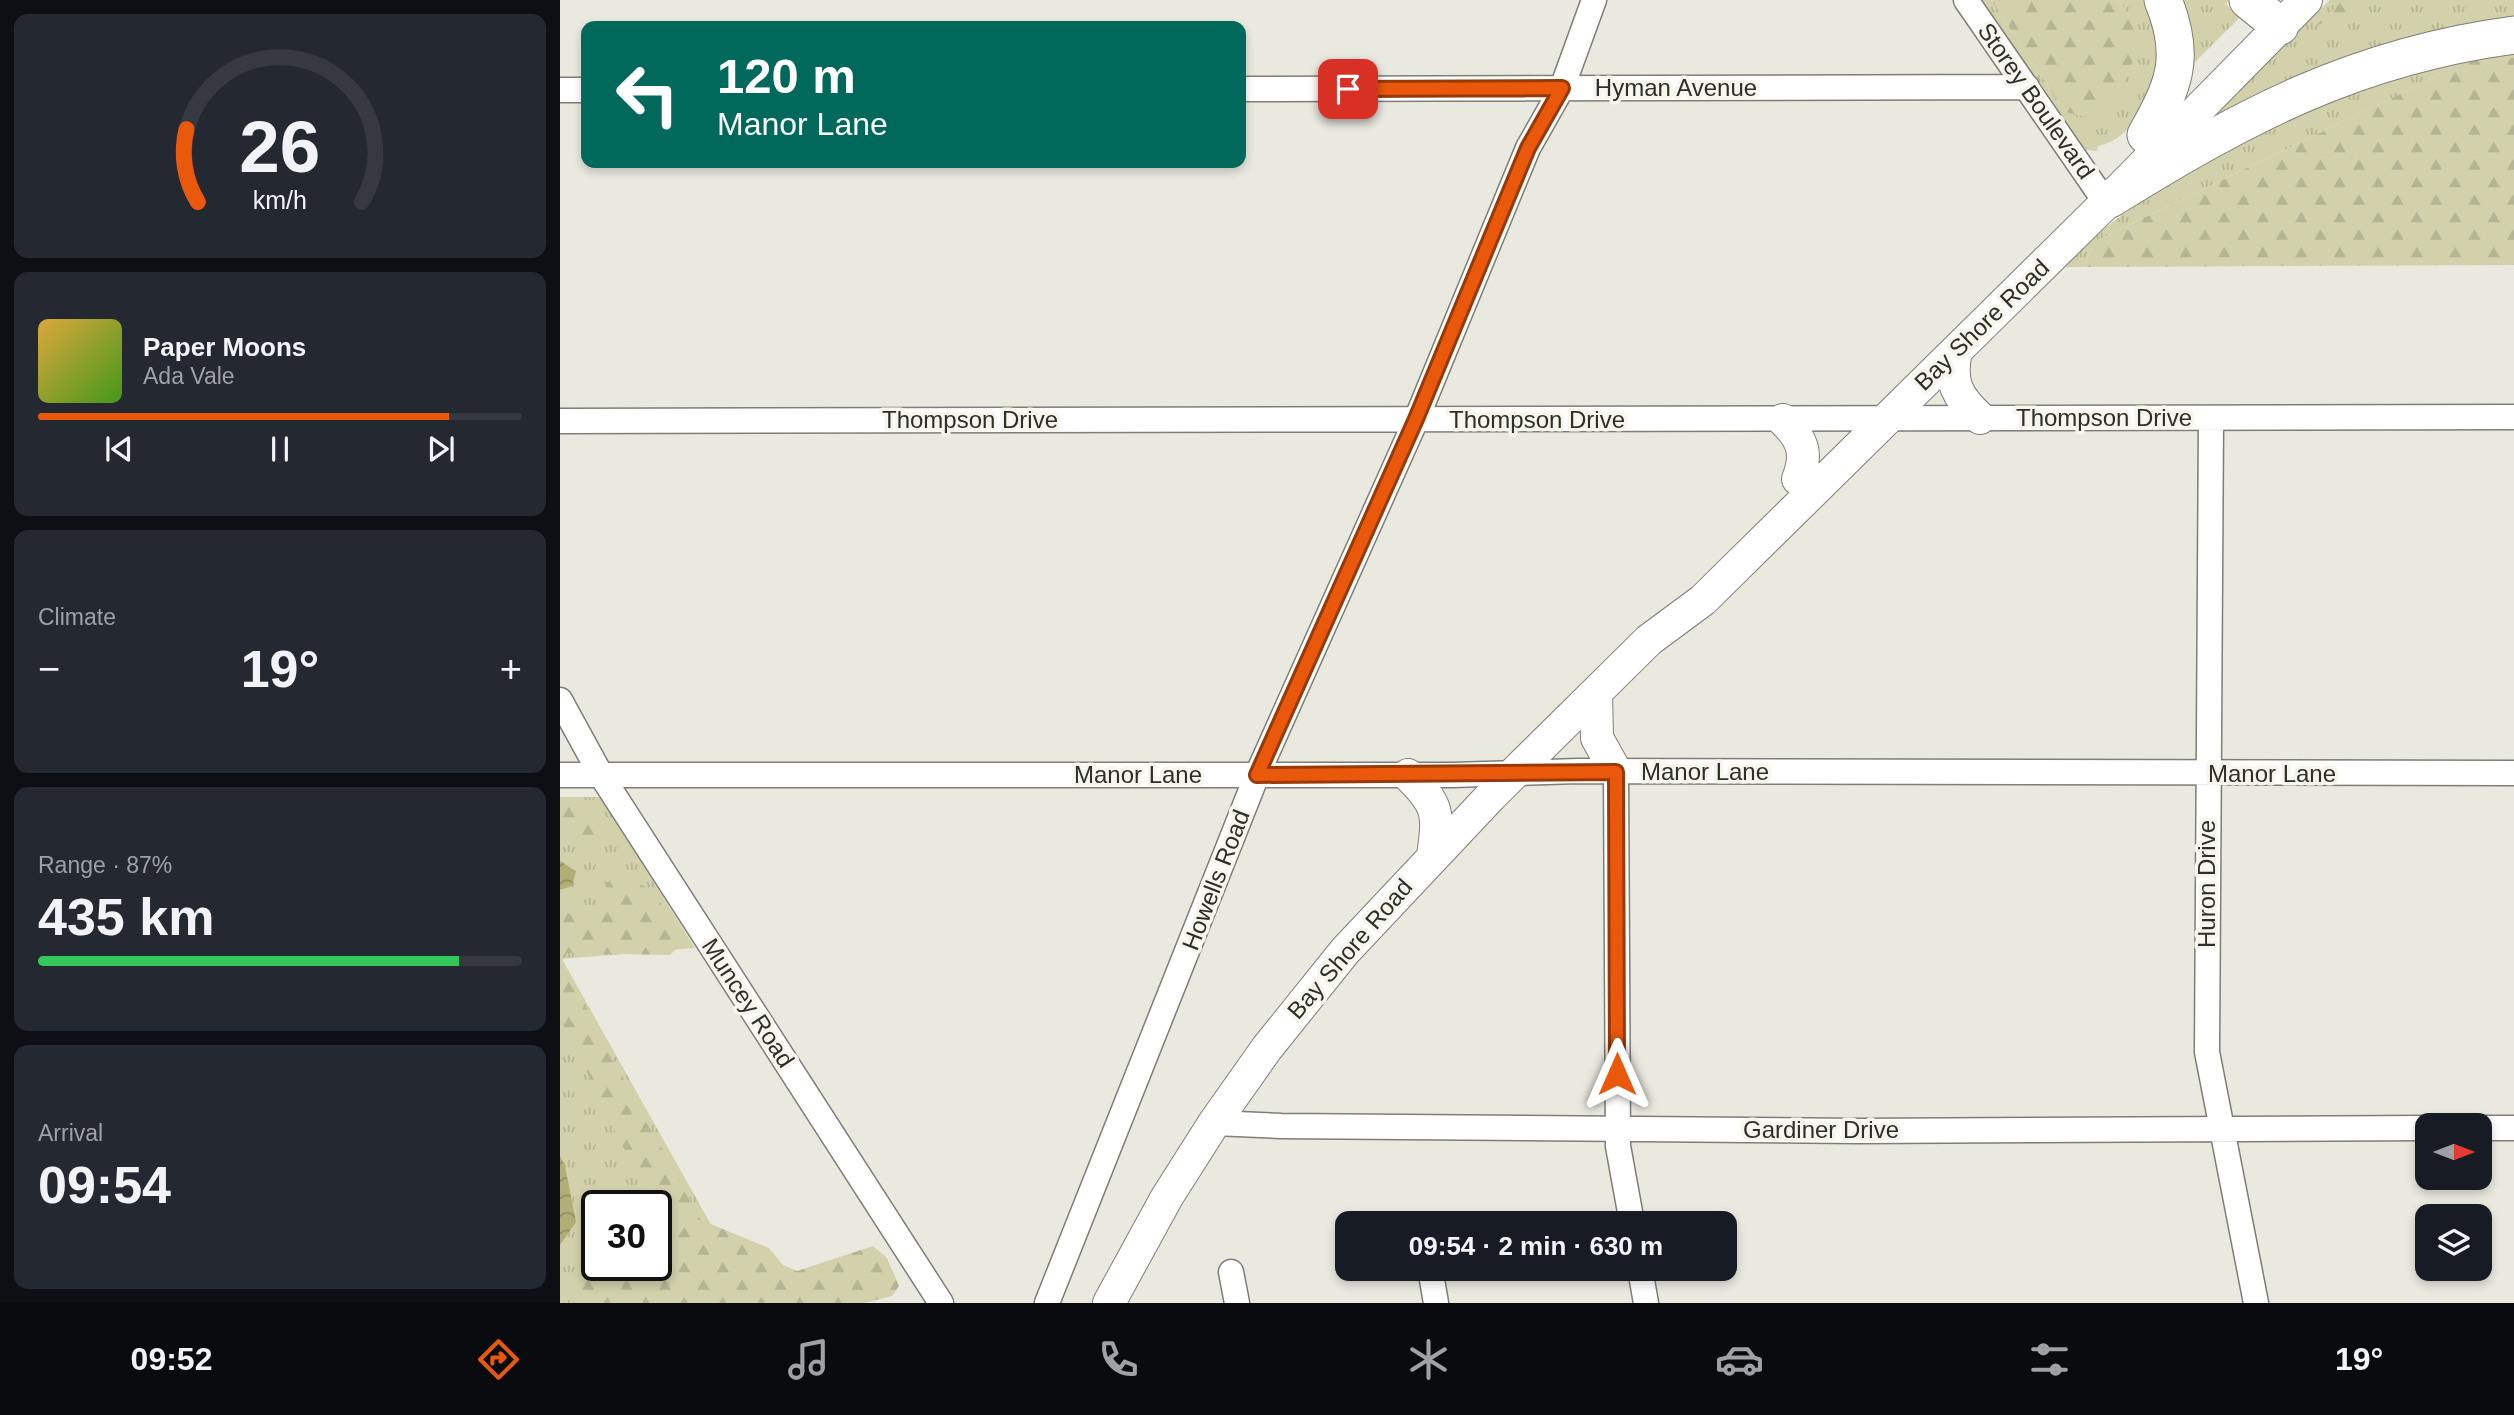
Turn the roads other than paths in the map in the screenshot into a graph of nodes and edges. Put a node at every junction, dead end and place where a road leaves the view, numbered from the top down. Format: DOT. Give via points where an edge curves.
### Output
graph roads {
  1 [pos="1594,0"];
  2 [pos="1966,0"];
  3 [pos="2163,0"];
  4 [pos="2306,0"];
  5 [pos="2269,11"];
  6 [pos="2514,35"];
  7 [pos="2027,87"];
  8 [pos="1562,88"];
  9 [pos="1246,89"];
  10 [pos="560,90"];
  11 [pos="581,90"];
  12 [pos="2146,135"];
  13 [pos="2104,196"];
  14 [pos="1956,351"];
  15 [pos="2514,417"];
  16 [pos="1980,418"];
  17 [pos="2211,418"];
  18 [pos="1416,419"];
  19 [pos="1873,419"];
  20 [pos="1783,420"];
  21 [pos="560,421"];
  22 [pos="1798,479"];
  23 [pos="1649,640"];
  24 [pos="1596,693"];
  25 [pos="560,701"];
  26 [pos="1616,772"];
  27 [pos="1516,773"];
  28 [pos="2514,773"];
  29 [pos="2208,774"];
  30 [pos="560,775"];
  31 [pos="601,775"];
  32 [pos="1257,775"];
  33 [pos="1408,775"];
  34 [pos="1433,856"];
  35 [pos="1214,1123"];
  36 [pos="2415,1128"];
  37 [pos="2492,1128"];
  38 [pos="2514,1128"];
  39 [pos="1618,1129"];
  40 [pos="2221,1129"];
  41 [pos="1630,1211"];
  42 [pos="1231,1272"];
  43 [pos="1432,1281"];
  44 [pos="1642,1281"];
  45 [pos="942,1303"];
  46 [pos="1047,1303"];
  47 [pos="1109,1303"];
  48 [pos="1237,1303"];
  49 [pos="1436,1303"];
  50 [pos="1646,1303"];
  51 [pos="2256,1303"];
  1 -- 8 [label="street, Howells Road"];
  2 -- 7 [label="street, Storey Boulevard"];
  3 -- 12 [label="highway" via="2176,36 2177,64"];
  4 -- 5 [label="main road, Bay Shore Road"];
  5 -- 12 [label="main road, Bay Shore Road"];
  5 -- 13 [label="main road, Bay Shore Road"];
  6 -- 13 [label="highway" via="2419,53 2297,94"];
  7 -- 8 [label="street, Hyman Avenue"];
  7 -- 13 [label="street, Storey Boulevard"];
  8 -- 9 [label="street, Hyman Avenue"];
  8 -- 18 [label="street, Howells Road" via="1528,148"];
  10 -- 11 [label="street"];
  12 -- 13 [label="main road, Bay Shore Road"];
  13 -- 14 [label="main road, Bay Shore Road"];
  13 -- 19 [label="main road, Bay Shore Road"];
  14 -- 16 [label="main road" via="1954,387"];
  14 -- 19 [label="main road, Bay Shore Road"];
  15 -- 17 [label="street, Thompson Drive"];
  16 -- 17 [label="street, Thompson Drive"];
  16 -- 19 [label="street, Thompson Drive"];
  17 -- 29 [label="street, Huron Drive"];
  18 -- 20 [label="street, Thompson Drive"];
  18 -- 21 [label="street, Thompson Drive"];
  18 -- 32 [label="street, Howells Road"];
  19 -- 20 [label="street, Thompson Drive"];
  19 -- 22 [label="main road, Bay Shore Road"];
  19 -- 23 [label="main road, Bay Shore Road" via="1703,600"];
  20 -- 22 [label="main road" via="1798,436 1804,452"];
  22 -- 23 [label="main road, Bay Shore Road" via="1689,587"];
  23 -- 24 [label="main road, Bay Shore Road"];
  24 -- 26 [label="main road" via="1597,738"];
  24 -- 27 [label="main road, Bay Shore Road"];
  25 -- 31 [label="street, Muncey Road"];
  26 -- 27 [label="street, Manor Lane"];
  26 -- 29 [label="street, Manor Lane"];
  26 -- 39 [label="street"];
  27 -- 33 [label="street, Manor Lane"];
  27 -- 34 [label="main road, Bay Shore Road"];
  28 -- 29 [label="street, Manor Lane"];
  29 -- 40 [label="street, Huron Drive" via="2207,1052"];
  30 -- 31 [label="street, Manor Lane"];
  31 -- 32 [label="street, Manor Lane"];
  31 -- 45 [label="street, Muncey Road"];
  32 -- 33 [label="street, Manor Lane"];
  32 -- 46 [label="street, Howells Road"];
  33 -- 34 [label="main road" via="1436,808"];
  34 -- 35 [label="main road, Bay Shore Road" via="1325,974"];
  35 -- 39 [label="street, Gardiner Drive"];
  35 -- 47 [label="main road, Bay Shore Road" via="1154,1218"];
  36 -- 40 [label="street, Gardiner Drive"];
  37 -- 38 [label="street"];
  39 -- 40 [label="street, Gardiner Drive"];
  39 -- 41 [label="street"];
  40 -- 51 [label="street, Huron Drive"];
  42 -- 48 [label="street"];
  43 -- 49 [label="street"];
  44 -- 50 [label="street"];
}
